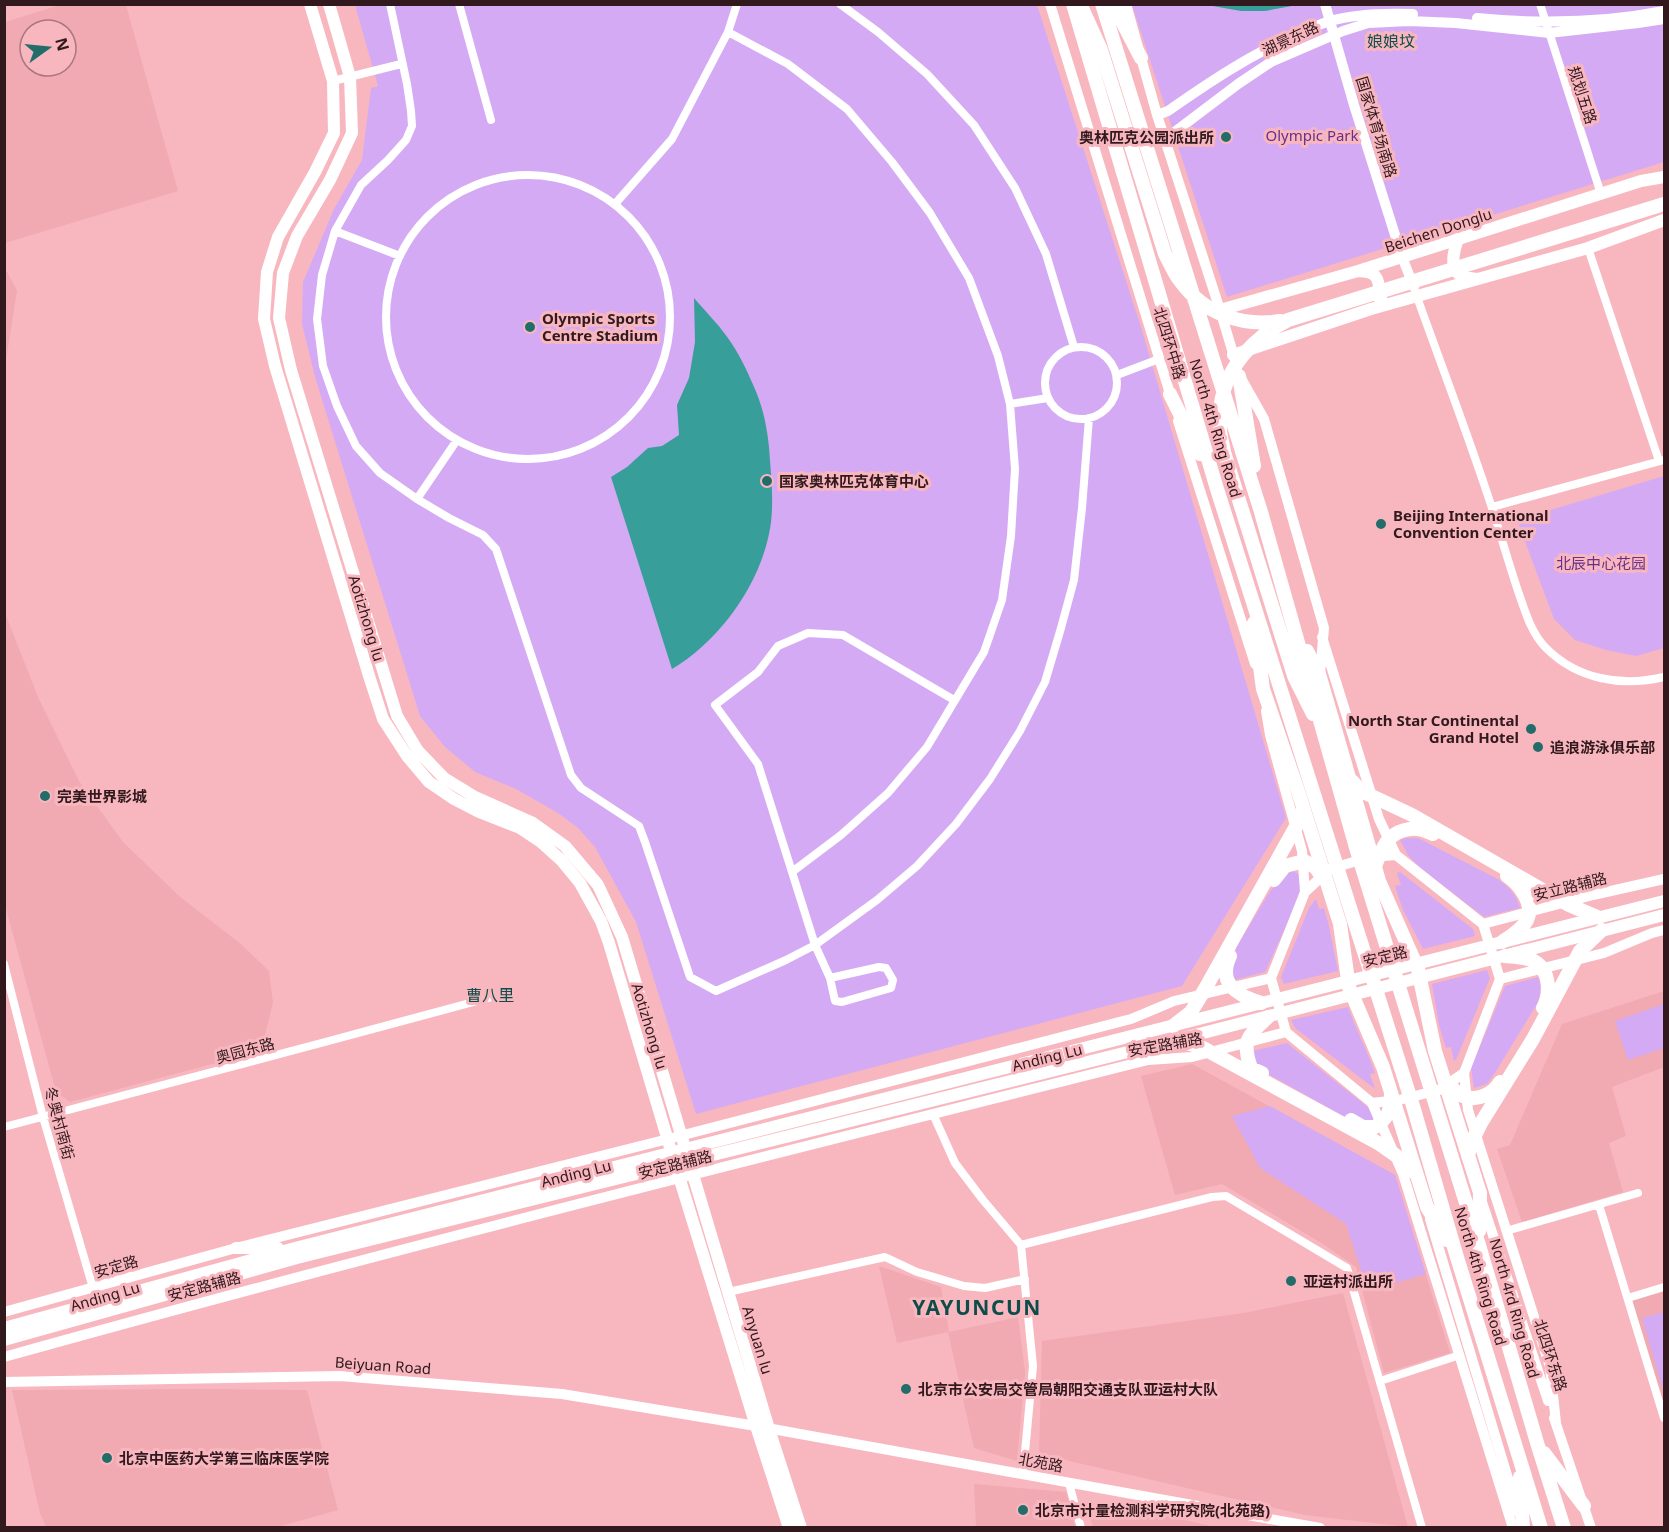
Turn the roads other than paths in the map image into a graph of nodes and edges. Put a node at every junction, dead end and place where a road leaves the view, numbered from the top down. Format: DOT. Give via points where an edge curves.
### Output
graph roads {
  1 [pos="310,4"];
  2 [pos="329,4"];
  3 [pos="390,4"];
  4 [pos="459,4"];
  5 [pos="737,4"];
  6 [pos="840,4"];
  7 [pos="1050,4"];
  8 [pos="1073,4"];
  9 [pos="1080,4"];
  10 [pos="1102,4"];
  11 [pos="1113,4"];
  12 [pos="1126,4"];
  13 [pos="1325,4"];
  14 [pos="1540,4"];
  15 [pos="1665,11"];
  16 [pos="1665,19"];
  17 [pos="1330,22"];
  18 [pos="1547,28"];
  19 [pos="728,32"];
  20 [pos="1334,35"];
  21 [pos="1141,58"];
  22 [pos="401,64"];
  23 [pos="350,77"];
  24 [pos="333,81"];
  25 [pos="1157,115"];
  26 [pos="492,120"];
  27 [pos="1164,140"];
  28 [pos="1665,177"];
  29 [pos="1601,194"];
  30 [pos="615,204"];
  31 [pos="1665,204"];
  32 [pos="1665,220"];
  33 [pos="335,231"];
  34 [pos="1458,239"];
  35 [pos="1588,248"];
  36 [pos="400,256"];
  37 [pos="1402,257"];
  38 [pos="1358,271"];
  39 [pos="1478,279"];
  40 [pos="1417,297"];
  41 [pos="1371,309"];
  42 [pos="1221,310"];
  43 [pos="1288,320"];
  44 [pos="1074,347"];
  45 [pos="1233,355"];
  46 [pos="1159,359"];
  47 [pos="1117,375"];
  48 [pos="1239,376"];
  49 [pos="1170,394"];
  50 [pos="1048,398"];
  51 [pos="1010,404"];
  52 [pos="1089,418"];
  53 [pos="457,440"];
  54 [pos="1662,460"];
  55 [pos="1217,489"];
  56 [pos="417,499"];
  57 [pos="1492,507"];
  58 [pos="1261,512"];
  59 [pos="1248,585"];
  60 [pos="1296,631"];
  61 [pos="1322,637"];
  62 [pos="1320,674"];
  63 [pos="1665,677"];
  64 [pos="1263,689"];
  65 [pos="954,700"];
  66 [pos="1327,743"];
  67 [pos="1349,777"];
  68 [pos="1303,808"];
  69 [pos="1396,855"];
  70 [pos="1369,869"];
  71 [pos="792,872"];
  72 [pos="1665,879"];
  73 [pos="1334,881"];
  74 [pos="1305,892"];
  75 [pos="1665,901"];
  76 [pos="1665,915"];
  77 [pos="1483,924"];
  78 [pos="1599,924"];
  79 [pos="1665,930"];
  80 [pos="815,945"];
  81 [pos="1504,949"];
  82 [pos="4,964"];
  83 [pos="830,978"];
  84 [pos="1271,978"];
  85 [pos="1500,979"];
  86 [pos="492,997"];
  87 [pos="1261,1003"];
  88 [pos="1268,1017"];
  89 [pos="1153,1031"];
  90 [pos="1286,1032"];
  91 [pos="1174,1033"];
  92 [pos="1156,1045"];
  93 [pos="1464,1073"];
  94 [pos="1444,1080"];
  95 [pos="1391,1090"];
  96 [pos="1372,1103"];
  97 [pos="933,1114"];
  98 [pos="44,1117"];
  99 [pos="4,1127"];
  100 [pos="681,1135"];
  101 [pos="668,1139"];
  102 [pos="687,1155"];
  103 [pos="1467,1156"];
  104 [pos="674,1159"];
  105 [pos="1417,1174"];
  106 [pos="693,1175"];
  107 [pos="680,1178"];
  108 [pos="565,1191"];
  109 [pos="1480,1193"];
  110 [pos="1638,1193"];
  111 [pos="596,1200"];
  112 [pos="1425,1202"];
  113 [pos="1599,1205"];
  114 [pos="1506,1231"];
  115 [pos="1021,1245"];
  116 [pos="1479,1245"];
  117 [pos="237,1248"];
  118 [pos="295,1248"];
  119 [pos="1456,1254"];
  120 [pos="1025,1279"];
  121 [pos="1665,1287"];
  122 [pos="93,1288"];
  123 [pos="728,1292"];
  124 [pos="1628,1298"];
  125 [pos="4,1312"];
  126 [pos="4,1328"];
  127 [pos="4,1340"];
  128 [pos="1460,1356"];
  129 [pos="4,1357"];
  130 [pos="4,1382"];
  131 [pos="1380,1382"];
  132 [pos="1665,1418"];
  133 [pos="1556,1423"];
  134 [pos="756,1426"];
  135 [pos="769,1429"];
  136 [pos="1538,1446"];
  137 [pos="1518,1454"];
  138 [pos="1023,1474"];
  139 [pos="1069,1483"];
  140 [pos="1584,1506"];
  141 [pos="789,1527"];
  142 [pos="801,1527"];
  143 [pos="1081,1527"];
  144 [pos="1320,1527"];
  145 [pos="1422,1527"];
  146 [pos="1513,1527"];
  147 [pos="1523,1527"];
  148 [pos="1541,1527"];
  149 [pos="1564,1527"];
  150 [pos="1591,1527"];
  1 -- 24 [label="main road, Aotizhong lu"];
  2 -- 23 [label="main road, Aotizhong lu"];
  3 -- 22 [label="street"];
  4 -- 26 [label="street"];
  5 -- 19 [label="street"];
  6 -- 44 [label="street" via="927,74 974,125 1015,188 1046,254"];
  7 -- 46 [label="street, 北四环中路"];
  8 -- 55 [label="highway, North 4th Ring Road"];
  9 -- 43 [label="highway" via="1101,50 1165,254 1180,282 1200,302 1226,318 1266,323"];
  10 -- 58 [label="highway, North 4th Ring Road"];
  11 -- 21 [label="highway"];
  12 -- 21 [label="street"];
  13 -- 17 [label="street, 国家体育场南路"];
  14 -- 18 [label="street, 规划五路"];
  15 -- 18 [label="street, 湖景东路"];
  16 -- 18 [label="street, 湖景东路"];
  17 -- 18 [label="street, 湖景东路" via="1407,14"];
  17 -- 20 [label="street, 国家体育场南路"];
  17 -- 25 [label="street, 湖景东路" via="1263,50"];
  18 -- 20 [label="street, 湖景东路" via="1409,21 1368,23"];
  18 -- 29 [label="street, 规划五路"];
  19 -- 30 [label="street" via="672,139"];
  19 -- 51 [label="street" via="788,64 847,109 892,162 930,213 969,278 998,356"];
  20 -- 27 [label="street, 湖景东路" via="1271,62"];
  20 -- 37 [label="street, 国家体育场南路"];
  21 -- 25 [label="street"];
  22 -- 23 [label="street"];
  22 -- 33 [label="street" via="412,126 406,140 361,185"];
  23 -- 24 [label="street"];
  23 -- 100 [label="main road, Aotizhong lu" via="352,133 297,236 283,273 279,318 291,370 397,716 418,751 444,778 533,823 565,846 597,885 622,937"];
  24 -- 101 [label="main road, Aotizhong lu" via="334,133 278,237 267,272 264,319 360,647 383,719 406,756 429,782 454,799 520,828 541,842 580,883 609,943"];
  25 -- 27 [label="street"];
  27 -- 42 [label="street"];
  28 -- 29 [label="main road, Beichen Donglu"];
  29 -- 34 [label="main road, Beichen Donglu"];
  30 -- 36 [label="street" via="570,180 536,174 503,176 471,186 441,204 418,227"];
  30 -- 53 [label="street" via="647,239 668,294 668,341 658,375 646,396 631,415 604,437 560,456 513,458 490,454"];
  31 -- 43 [label="highway"];
  32 -- 35 [label="main road"];
  33 -- 36 [label="street"];
  33 -- 56 [label="street" via="322,275 317,319 323,366 356,446 380,473"];
  34 -- 37 [label="main road, Beichen Donglu"];
  34 -- 39 [label="main road" via="1453,252 1458,273"];
  35 -- 39 [label="main road"];
  35 -- 54 [label="street"];
  36 -- 53 [label="street" via="387,303 387,335 395,367 420,408"];
  37 -- 38 [label="main road, Beichen Donglu"];
  37 -- 40 [label="street, 国家体育场南路"];
  38 -- 41 [label="main road" via="1376,276 1381,297"];
  38 -- 42 [label="main road, Beichen Donglu"];
  39 -- 40 [label="main road"];
  40 -- 41 [label="main road"];
  40 -- 57 [label="street"];
  41 -- 45 [label="main road"];
  42 -- 45 [label="street"];
  43 -- 66 [label="highway" via="1263,335 1232,370 1220,408 1220,429 1294,676"];
  44 -- 47 [label="street" via="1085,346 1106,356"];
  44 -- 50 [label="street" via="1055,357 1049,366 1045,377"];
  45 -- 48 [label="street"];
  46 -- 47 [label="street"];
  46 -- 49 [label="street, 北四环中路"];
  47 -- 52 [label="street" via="1114,397 1108,407"];
  48 -- 58 [label="highway"];
  48 -- 61 [label="street" via="1264,419 1324,628"];
  49 -- 55 [label="highway"];
  49 -- 64 [label="street, 北四环中路"];
  50 -- 51 [label="street"];
  50 -- 52 [label="street" via="1065,415"];
  51 -- 65 [label="street" via="1016,469 1002,600 984,652"];
  52 -- 80 [label="street" via="1074,580 1045,682 1025,721 990,779 933,850 877,900"];
  53 -- 56 [label="street"];
  54 -- 57 [label="street"];
  55 -- 59 [label="highway, North 4th Ring Road"];
  56 -- 80 [label="street" via="483,535 496,549 571,775 581,788 639,826 690,977 716,991"];
  57 -- 63 [label="street" via="1526,613 1544,646 1560,661 1594,677 1640,682"];
  58 -- 60 [label="highway, North 4th Ring Road"];
  59 -- 64 [label="highway"];
  59 -- 73 [label="highway, North 4th Ring Road" via="1334,858"];
  60 -- 62 [label="highway"];
  60 -- 66 [label="highway, North 4th Ring Road"];
  61 -- 62 [label="street"];
  61 -- 69 [label="street" via="1379,819"];
  62 -- 67 [label="highway"];
  64 -- 68 [label="highway"];
  64 -- 74 [label="street, 北四环中路" via="1270,735 1302,850"];
  65 -- 71 [label="street" via="927,747 888,793 842,835"];
  65 -- 71 [label="street" via="843,635 808,633 778,646 758,672 715,705 758,764"];
  66 -- 70 [label="highway, North 4th Ring Road" via="1357,851"];
  67 -- 70 [label="highway"];
  67 -- 78 [label="highway" via="1361,791 1412,815"];
  68 -- 73 [label="highway"];
  68 -- 91 [label="highway" via="1205,989"];
  69 -- 74 [label="street" via="1370,857 1330,869"];
  69 -- 77 [label="street"];
  70 -- 81 [label="highway" via="1391,836 1401,830 1422,828 1501,871 1514,881 1528,905 1528,918"];
  70 -- 94 [label="highway" via="1379,881 1418,969"];
  70 -- 116 [label="highway, North 4rd Ring Road" via="1432,1098"];
  71 -- 80 [label="street"];
  72 -- 77 [label="street, 安立路辅路"];
  73 -- 87 [label="highway" via="1304,861 1285,866 1238,938 1226,966 1226,978 1232,989"];
  73 -- 95 [label="highway" via="1332,898 1349,987"];
  73 -- 119 [label="highway, North 4th Ring Road" via="1407,1085"];
  74 -- 84 [label="street"];
  75 -- 78 [label="main road, 安定路" via="1625,911"];
  76 -- 78 [label="main road" via="1629,924"];
  77 -- 85 [label="street"];
  78 -- 81 [label="main road, 安定路"];
  78 -- 103 [label="highway" via="1580,951"];
  79 -- 85 [label="street" via="1604,953"];
  80 -- 83 [label="street"];
  81 -- 87 [label="main road, 安定路"];
  81 -- 88 [label="main road, 安定路"];
  81 -- 94 [label="highway" via="1541,967 1547,979 1548,999 1498,1086 1485,1096 1474,1098 1462,1096"];
  82 -- 98 [label="street, 冬奥村南街"];
  83 -- 83 [label="street" via="835,1001 842,1002 891,988 893,980 886,968 879,967"];
  84 -- 90 [label="street"];
  84 -- 100 [label="street, 安定路辅路" via="1174,1001 1131,1019"];
  85 -- 93 [label="street"];
  86 -- 98 [label="street, 奥园东路"];
  87 -- 91 [label="main road, 安定路"];
  88 -- 91 [label="main road, 安定路"];
  88 -- 95 [label="highway" via="1252,1031 1245,1044 1251,1068 1363,1127 1375,1127 1387,1119"];
  89 -- 91 [label="main road, 安定路"];
  89 -- 102 [label="main road, Anding Lu"];
  90 -- 96 [label="street"];
  90 -- 97 [label="street, 安定路辅路" via="1192,1057 1148,1060"];
  91 -- 92 [label="main road, 安定路"];
  91 -- 105 [label="highway" via="1378,1143"];
  92 -- 102 [label="main road, Anding Lu"];
  93 -- 96 [label="street" via="1439,1090"];
  93 -- 114 [label="street" via="1468,1110"];
  94 -- 103 [label="highway"];
  95 -- 105 [label="highway"];
  96 -- 128 [label="street" via="1404,1174"];
  97 -- 106 [label="street, 安定路辅路"];
  97 -- 115 [label="street" via="955,1163"];
  98 -- 99 [label="street, 奥园东路"];
  98 -- 122 [label="street, 冬奥村南街"];
  100 -- 101 [label="street, 安定路辅路"];
  100 -- 102 [label="main road, Aotizhong lu"];
  101 -- 104 [label="main road, Aotizhong lu"];
  101 -- 117 [label="street, 安定路辅路"];
  102 -- 104 [label="main road, Anding Lu"];
  102 -- 106 [label="main road, Anyuan lu"];
  103 -- 109 [label="highway"];
  104 -- 107 [label="main road, Anyuan lu"];
  104 -- 108 [label="main road, Anding Lu"];
  104 -- 118 [label="main road, Anding Lu"];
  105 -- 112 [label="highway"];
  106 -- 107 [label="street, 安定路辅路"];
  106 -- 123 [label="main road, Anyuan lu"];
  107 -- 111 [label="street, 安定路辅路"];
  107 -- 134 [label="main road, Anyuan lu"];
  108 -- 111 [label="street"];
  108 -- 127 [label="main road, Anding Lu" via="297,1258"];
  109 -- 116 [label="highway"];
  109 -- 133 [label="street, 北四环东路"];
  110 -- 113 [label="street"];
  111 -- 129 [label="street, 安定路辅路"];
  112 -- 119 [label="highway"];
  112 -- 147 [label="street"];
  113 -- 114 [label="street"];
  113 -- 124 [label="street"];
  114 -- 133 [label="street" via="1550,1367"];
  115 -- 120 [label="street"];
  115 -- 131 [label="street" via="1226,1196 1347,1268"];
  116 -- 136 [label="highway, North 4rd Ring Road"];
  117 -- 118 [label="main road"];
  117 -- 122 [label="street, 安定路"];
  118 -- 126 [label="main road, Anding Lu"];
  119 -- 137 [label="highway, North 4th Ring Road"];
  120 -- 123 [label="street" via="985,1288 964,1286 917,1272 885,1257"];
  120 -- 138 [label="street" via="1033,1366"];
  121 -- 124 [label="street"];
  122 -- 125 [label="street, 安定路"];
  123 -- 135 [label="main road, Anyuan lu"];
  124 -- 132 [label="street"];
  128 -- 131 [label="street"];
  128 -- 146 [label="street"];
  130 -- 134 [label="street, Beiyuan Road" via="340,1376 562,1394"];
  131 -- 145 [label="street"];
  133 -- 140 [label="street, 北四环东路"];
  134 -- 135 [label="street, 北苑路"];
  134 -- 141 [label="main road, Anyuan lu"];
  135 -- 138 [label="street, 北苑路"];
  135 -- 142 [label="main road, Anyuan lu"];
  136 -- 140 [label="highway"];
  136 -- 149 [label="highway, North 4rd Ring Road"];
  137 -- 147 [label="highway"];
  137 -- 148 [label="highway"];
  138 -- 139 [label="street, 北苑路"];
  139 -- 143 [label="street"];
  139 -- 144 [label="street, 北苑路"];
  140 -- 150 [label="street, 北四环东路"];
}
